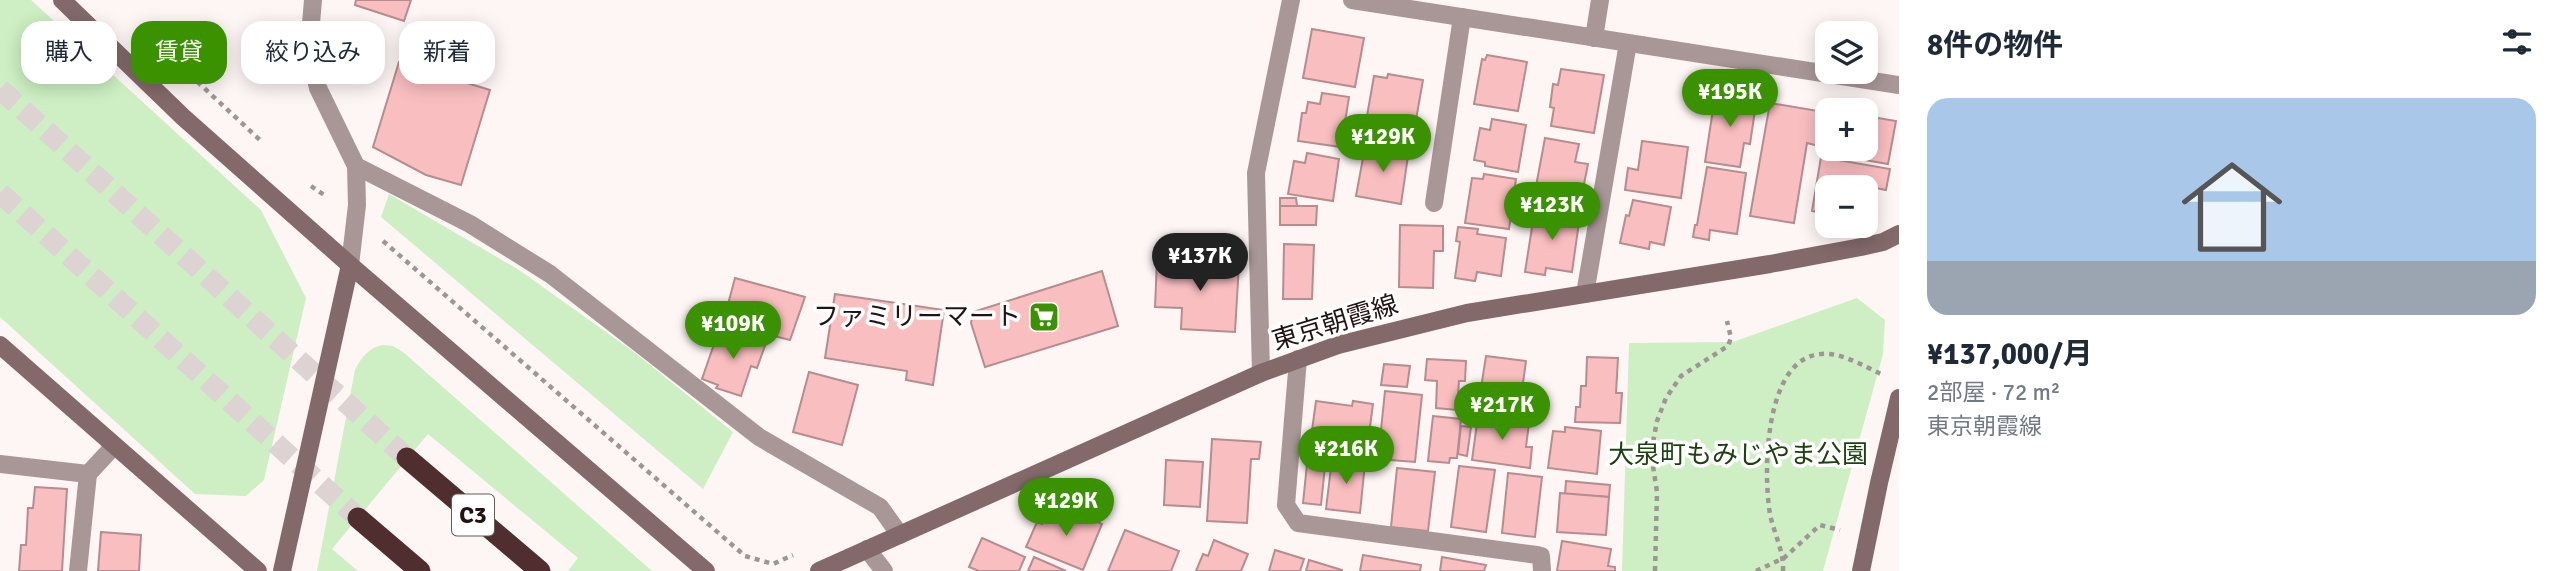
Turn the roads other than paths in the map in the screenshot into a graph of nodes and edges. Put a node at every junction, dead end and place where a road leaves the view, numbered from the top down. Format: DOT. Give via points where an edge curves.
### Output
graph roads {
  1 [pos="62,0"];
  2 [pos="313,0"];
  3 [pos="1291,0"];
  4 [pos="1352,0"];
  5 [pos="1600,0"];
  6 [pos="1462,17"];
  7 [pos="1594,38"];
  8 [pos="1628,43"];
  9 [pos="1899,85"];
  10 [pos="356,166"];
  11 [pos="1434,203"];
  12 [pos="1899,234"];
  13 [pos="350,265"];
  14 [pos="1585,294"];
  15 [pos="0,345"];
  16 [pos="1298,359"];
  17 [pos="1261,373"];
  18 [pos="1899,398"];
  19 [pos="114,446"];
  20 [pos="407,458"];
  21 [pos="0,464"];
  22 [pos="88,474"];
  23 [pos="358,518"];
  24 [pos="900,535"];
  25 [pos="867,550"];
  26 [pos="78,571"];
  27 [pos="258,571"];
  28 [pos="282,571"];
  29 [pos="420,571"];
  30 [pos="540,571"];
  31 [pos="706,571"];
  32 [pos="819,571"];
  33 [pos="884,571"];
  34 [pos="1542,571"];
  35 [pos="1861,571"];
  1 -- 13 [label="street" via="183,117"];
  2 -- 10 [label="street" via="309,47 318,88"];
  3 -- 17 [label="street" via="1256,173"];
  4 -- 6 [label="street"];
  5 -- 7 [label="street"];
  6 -- 7 [label="street"];
  6 -- 11 [label="street"];
  7 -- 8 [label="street"];
  8 -- 9 [label="street"];
  8 -- 14 [label="street"];
  10 -- 13 [label="street"];
  10 -- 24 [label="street" via="470,224 550,274 759,437 880,508"];
  12 -- 14 [label="street, 東京朝霞線" via="1861,247"];
  13 -- 28 [label="street"];
  13 -- 31 [label="street"];
  14 -- 16 [label="street, 東京朝霞線" via="1454,316"];
  15 -- 19 [label="street"];
  16 -- 17 [label="street, 東京朝霞線"];
  16 -- 34 [label="street" via="1286,505 1298,523 1537,555 1541,556"];
  17 -- 24 [label="street, 東京朝霞線"];
  18 -- 35 [label="street"];
  19 -- 22 [label="street"];
  19 -- 27 [label="street"];
  20 -- 30 [label="highway, C3"];
  21 -- 22 [label="street"];
  22 -- 26 [label="street"];
  23 -- 29 [label="highway"];
  24 -- 25 [label="street, 東京朝霞線"];
  25 -- 32 [label="street, 東京朝霞線"];
  25 -- 33 [label="street"];
}
